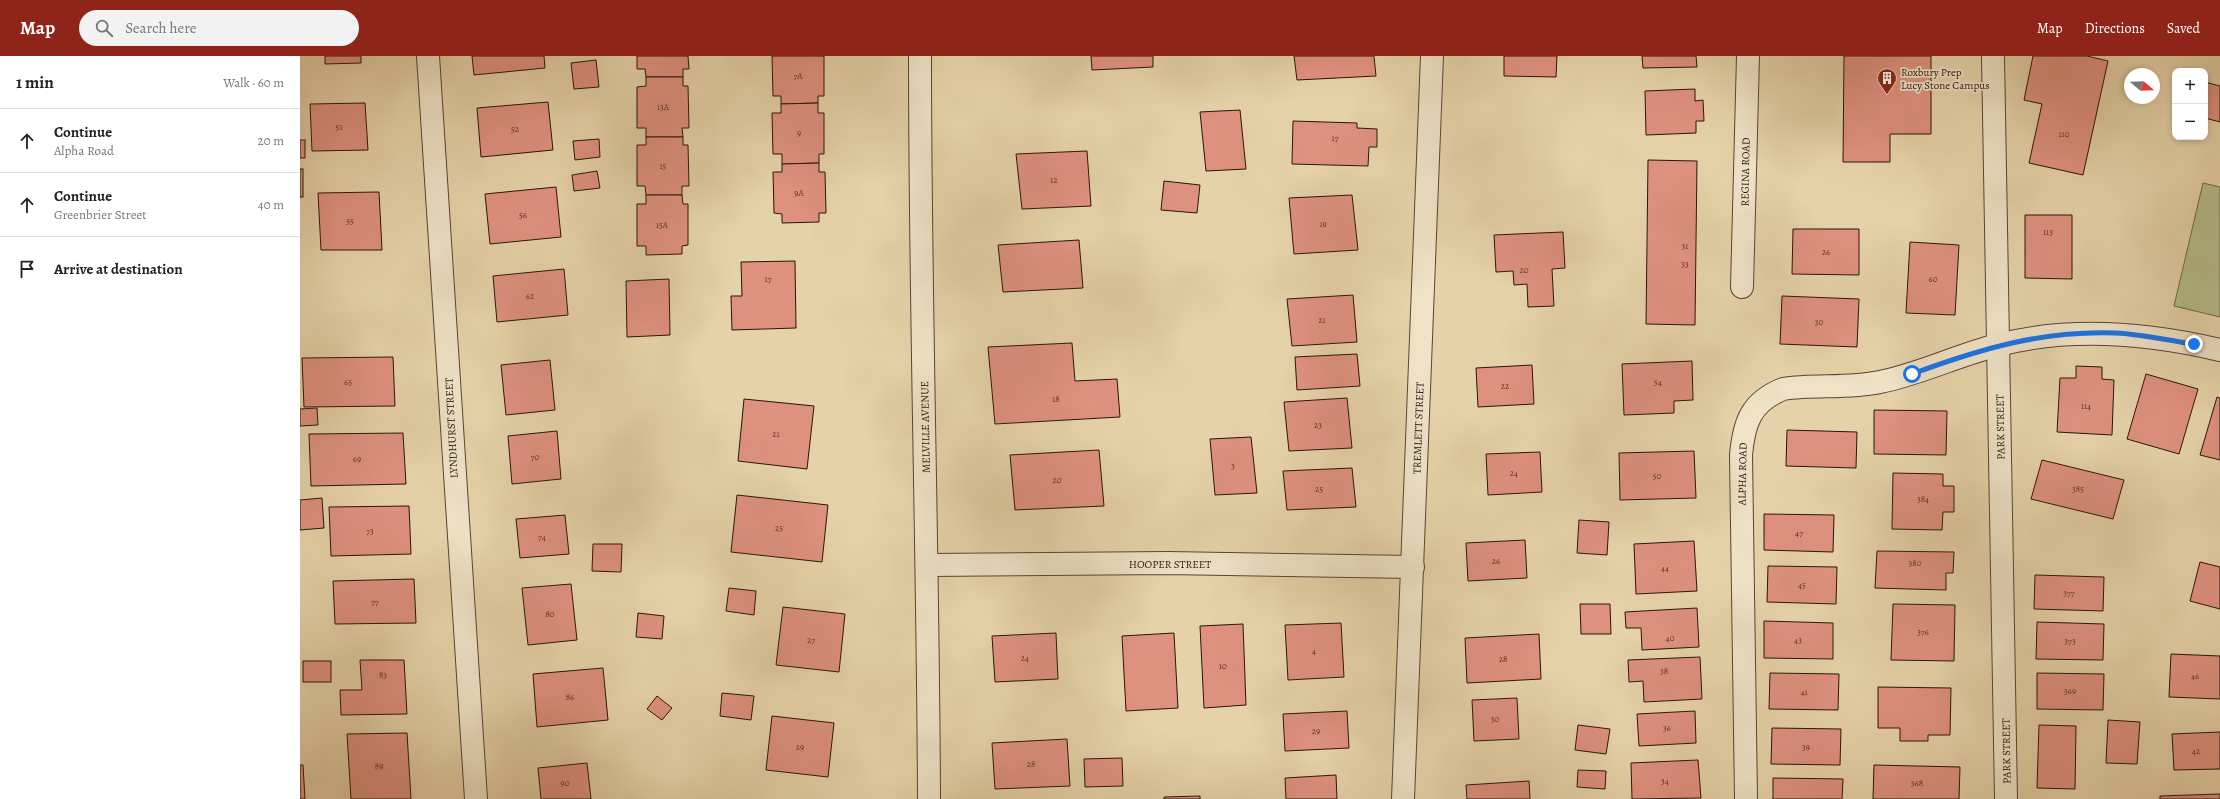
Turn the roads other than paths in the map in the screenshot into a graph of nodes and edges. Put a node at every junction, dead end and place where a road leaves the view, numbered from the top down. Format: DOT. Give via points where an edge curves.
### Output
graph roads {
  1 [pos="428,56"];
  2 [pos="920,56"];
  3 [pos="1432,56"];
  4 [pos="1748,56"];
  5 [pos="1994,56"];
  6 [pos="1742,287"];
  7 [pos="1999,344"];
  8 [pos="2220,350"];
  9 [pos="928,565"];
  10 [pos="1413,567"];
  11 [pos="476,799"];
  12 [pos="929,799"];
  13 [pos="1403,799"];
  14 [pos="1746,799"];
  15 [pos="2006,799"];
  1 -- 11 [label="street, LYNDHURST STREET"];
  2 -- 9 [label="street, MELVILLE AVENUE" via="920,233"];
  3 -- 10 [label="street, TREMLETT STREET"];
  4 -- 6 [label="street, REGINA ROAD"];
  5 -- 7 [label="street, PARK STREET"];
  7 -- 8 [label="street, ALPHA ROAD" via="2037,337 2117,333"];
  7 -- 14 [label="street, ALPHA ROAD" via="1912,374 1877,383 1783,389 1755,407 1742,441 1741,455"];
  7 -- 15 [label="street, PARK STREET"];
  9 -- 10 [label="street, HOOPER STREET" via="1168,563"];
  9 -- 12 [label="street, MELVILLE AVENUE"];
  10 -- 13 [label="street, TREMLETT STREET"];
}
